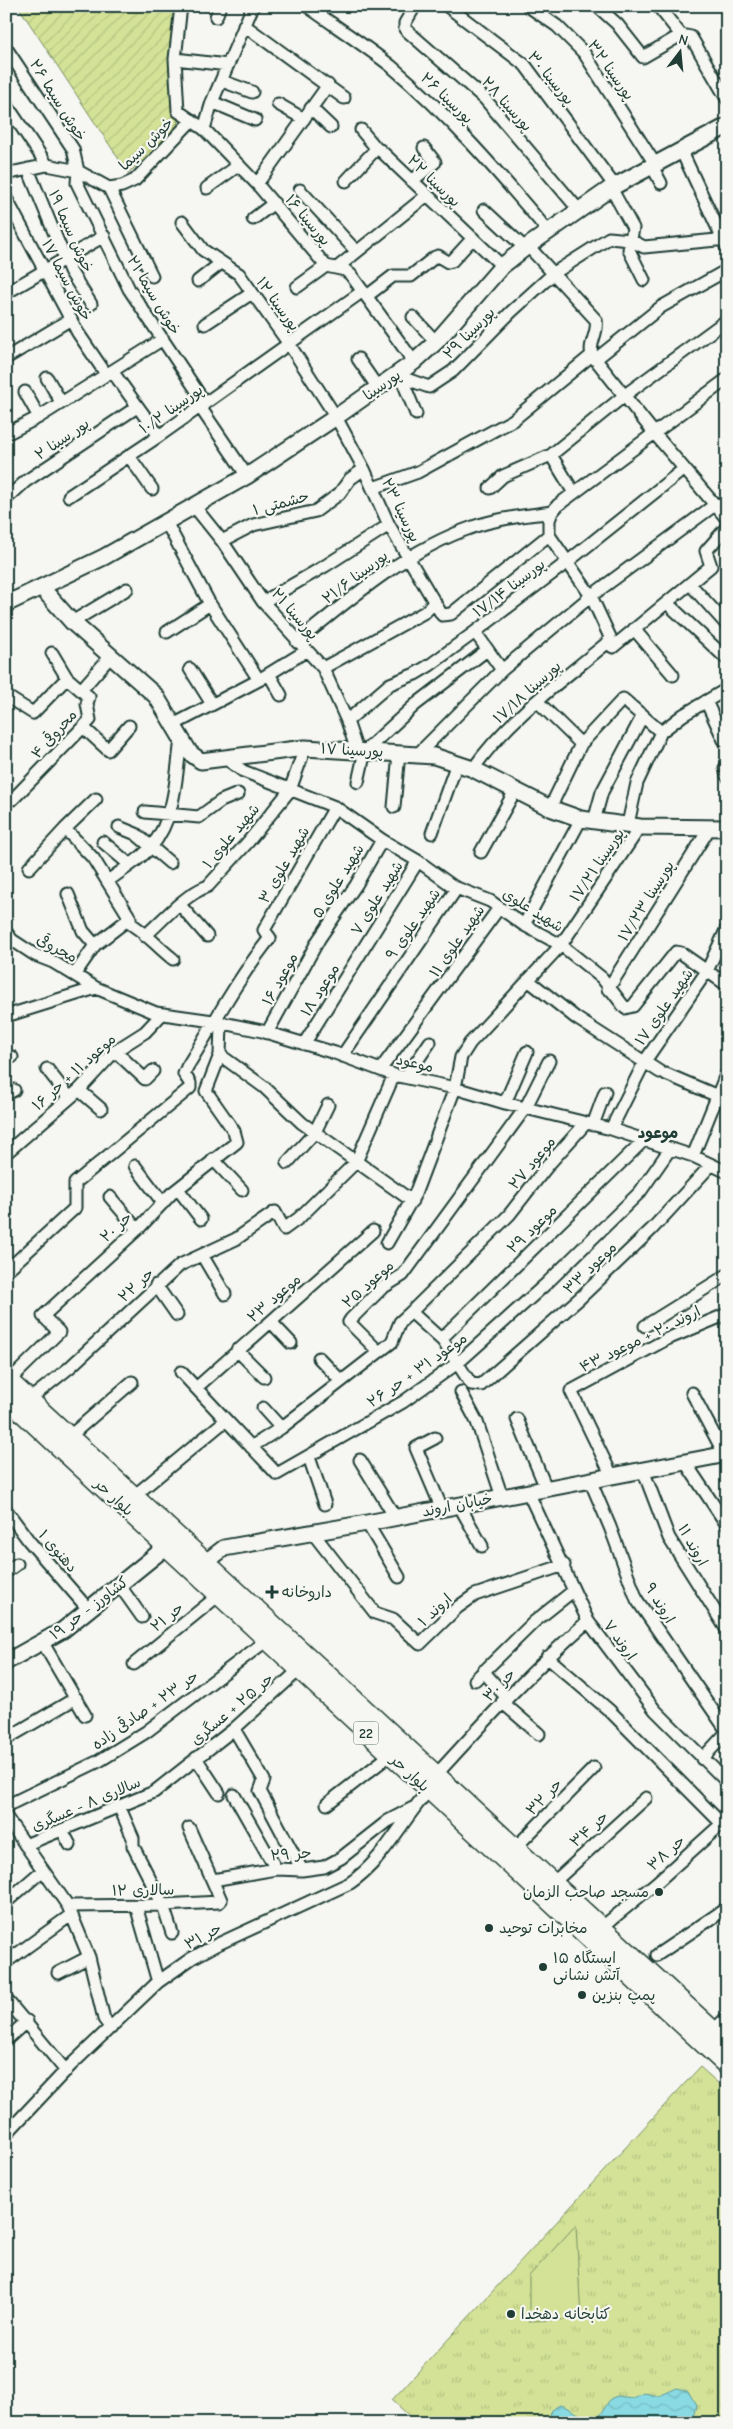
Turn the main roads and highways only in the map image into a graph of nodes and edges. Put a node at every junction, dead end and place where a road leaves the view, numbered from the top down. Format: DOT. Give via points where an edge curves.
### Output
graph roads {
  1 [pos="7,1386"];
  2 [pos="199,1566"];
  3 [pos="432,1783"];
  4 [pos="727,2043"];
  5 [pos="727,2066"];
  1 -- 2 [label="main road, بلوار حر / 22" via="167,1546"];
  1 -- 2 [label="main road, بلوار حر / 22" via="30,1399 70,1436 134,1496"];
  2 -- 3 [label="main road, بلوار حر / 22"];
  2 -- 3 [label="main road, بلوار حر / 22" via="219,1595 390,1755"];
  3 -- 4 [label="main road, بلوار حر / 22" via="515,1848"];
  3 -- 5 [label="main road, بلوار حر / 22"];
}
